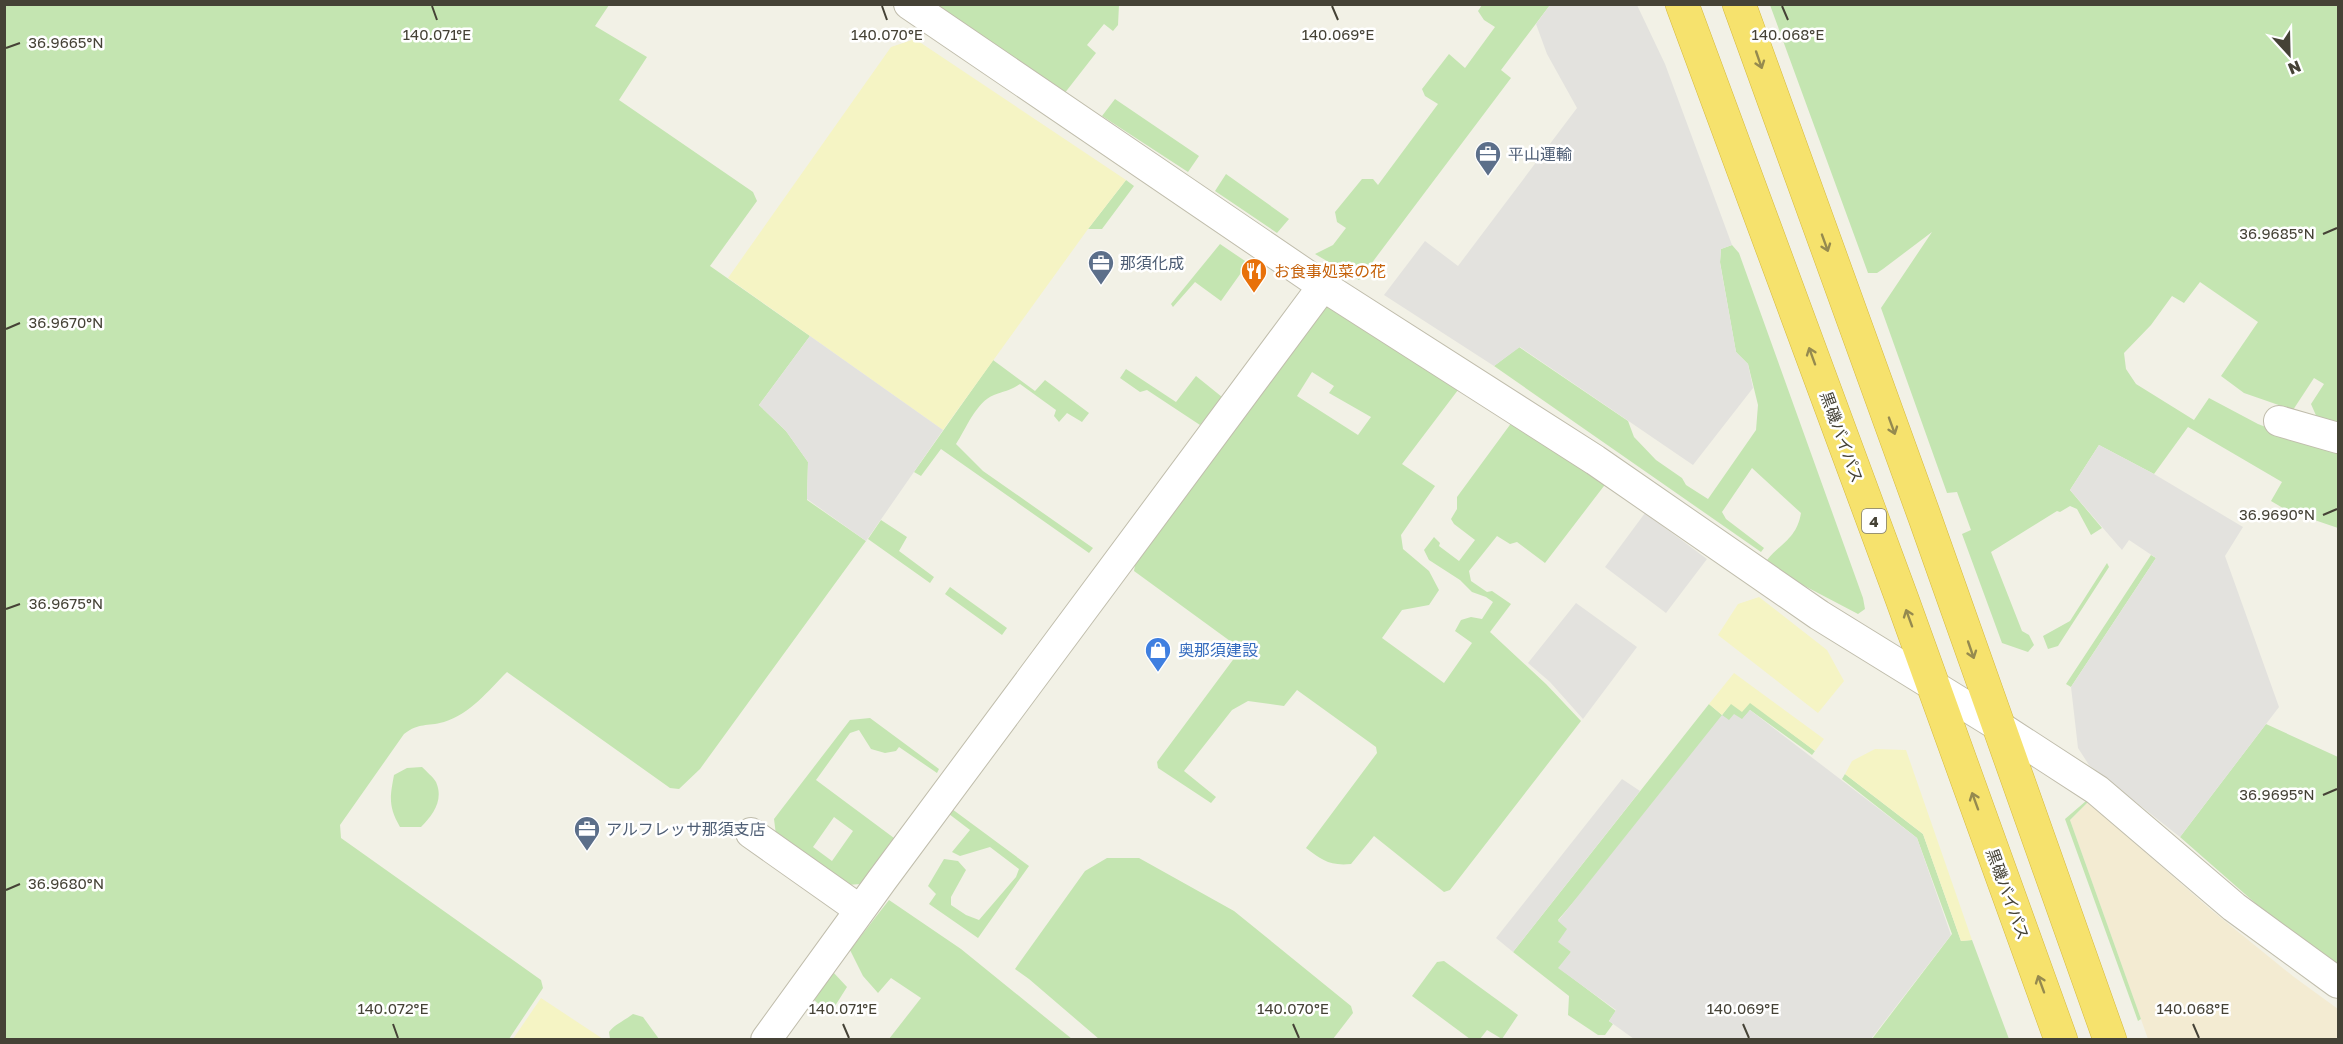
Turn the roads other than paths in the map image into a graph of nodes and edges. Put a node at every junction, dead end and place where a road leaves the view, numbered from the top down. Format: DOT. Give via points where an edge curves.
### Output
graph roads {
  1 [pos="909,4"];
  2 [pos="1683,4"];
  3 [pos="1739,4"];
  4 [pos="1323,286"];
  5 [pos="2279,421"];
  6 [pos="2338,438"];
  7 [pos="1934,686"];
  8 [pos="1997,725"];
  9 [pos="751,833"];
  10 [pos="860,910"];
  11 [pos="2338,983"];
  12 [pos="766,1040"];
  13 [pos="2061,1040"];
  14 [pos="2110,1040"];
  1 -- 4 [label="street"];
  7 -- 2 [label="highway, 黒磯バイパス / 4, one-way"];
  3 -- 8 [label="highway, one-way"];
  4 -- 7 [label="street" via="1595,460 1819,615"];
  4 -- 10 [label="street"];
  5 -- 6 [label="street"];
  7 -- 8 [label="street"];
  13 -- 7 [label="highway, 黒磯バイパス / 4, one-way"];
  8 -- 11 [label="street" via="2097,790 2234,907"];
  8 -- 14 [label="highway"];
  9 -- 10 [label="street"];
  10 -- 12 [label="street"];
}
